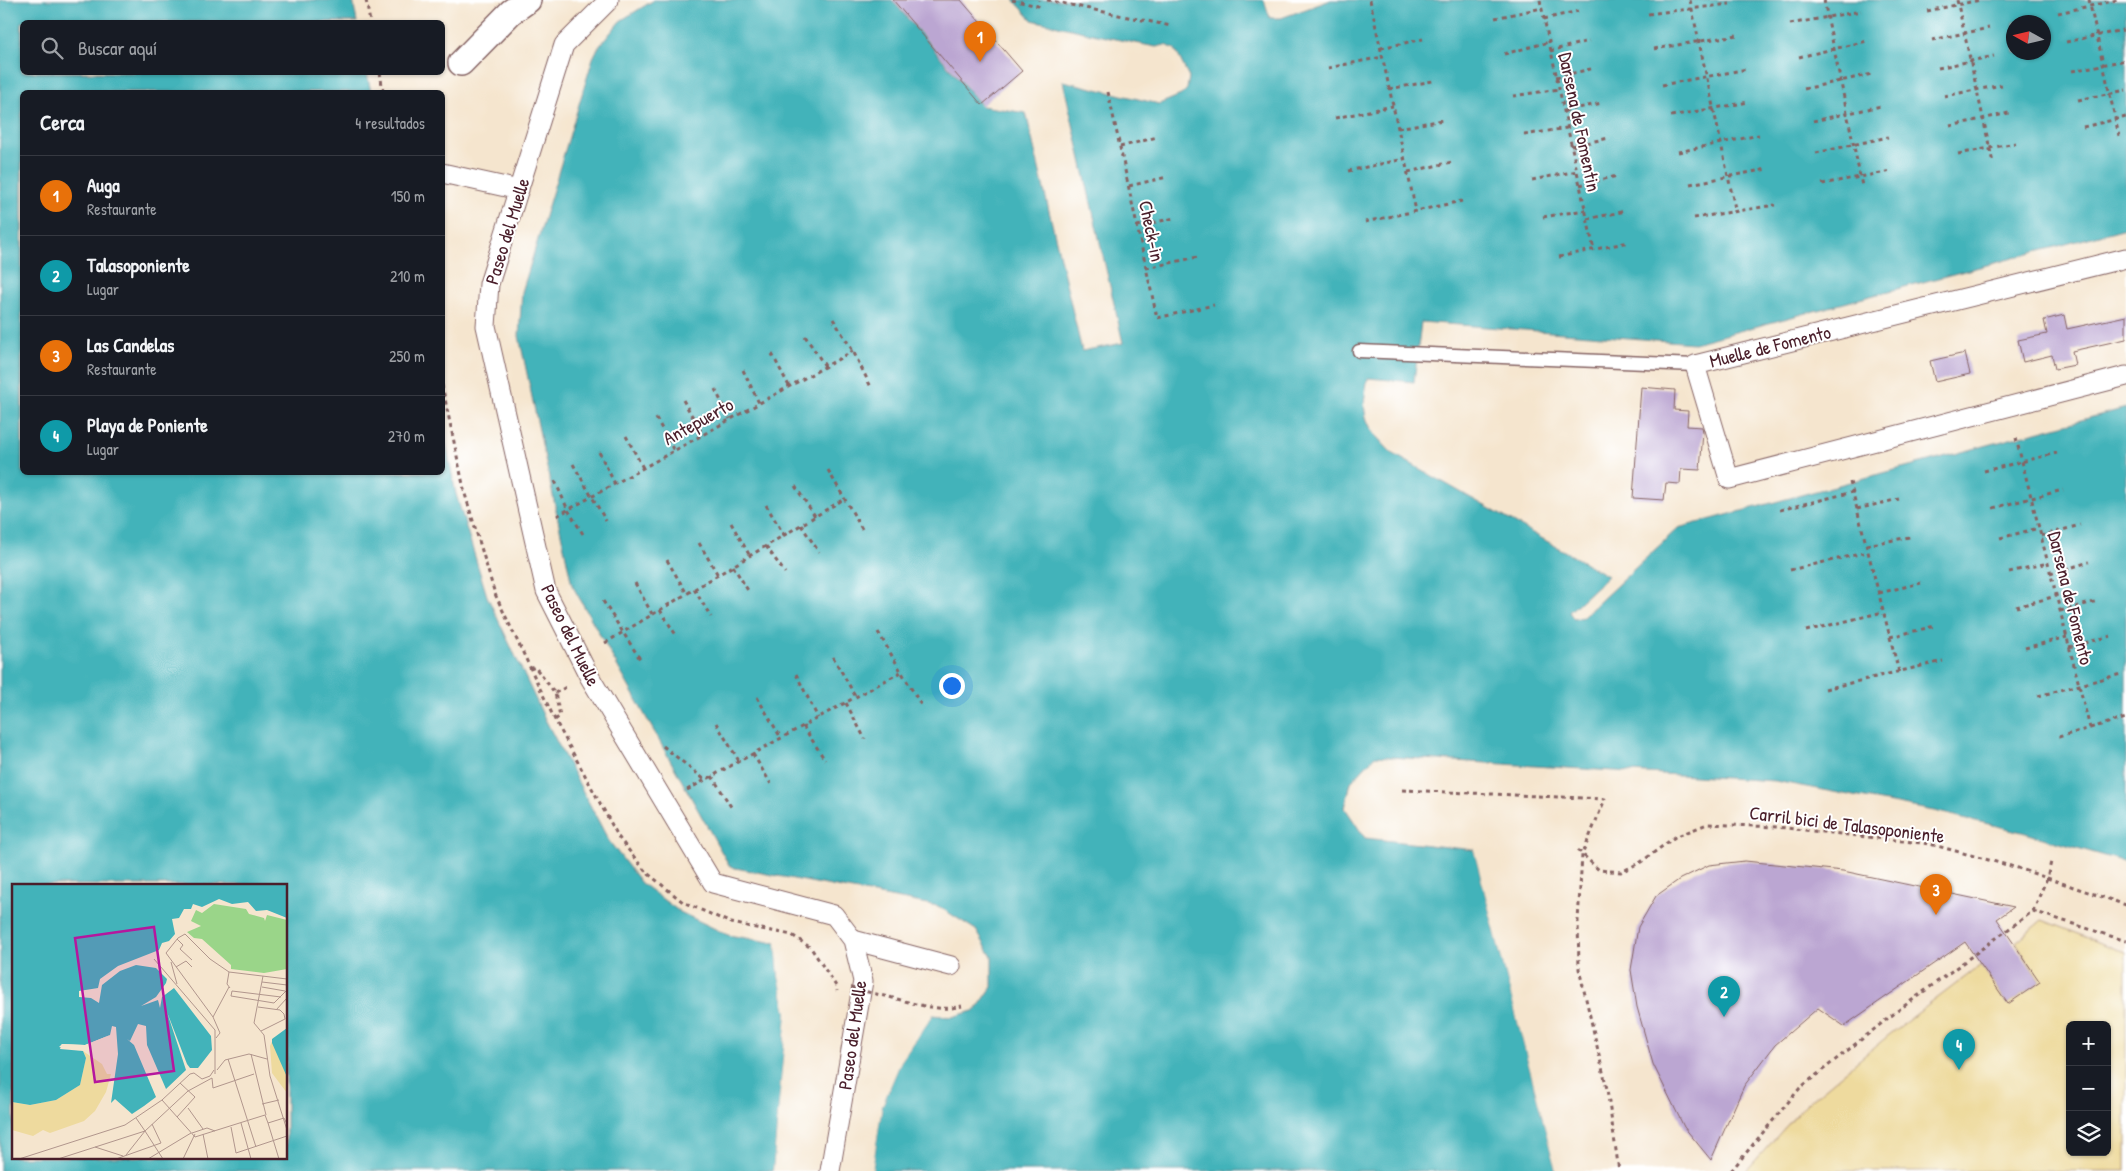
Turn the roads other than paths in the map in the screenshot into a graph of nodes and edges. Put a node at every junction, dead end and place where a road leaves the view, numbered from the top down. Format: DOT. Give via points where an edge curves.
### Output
graph roads {
  1 [pos="528,0"];
  2 [pos="609,0"];
  3 [pos="461,63"];
  4 [pos="445,174"];
  5 [pos="519,190"];
  6 [pos="2126,258"];
  7 [pos="1359,351"];
  8 [pos="1695,365"];
  9 [pos="2126,376"];
  10 [pos="853,940"];
  11 [pos="951,966"];
  12 [pos="874,983"];
  13 [pos="830,1171"];
  14 [pos="837,1171"];
  1 -- 3 [label="street" via="504,18"];
  2 -- 5 [label="street, Paseo del Muelle" via="564,45"];
  4 -- 5 [label="street"];
  5 -- 10 [label="street, Paseo del Muelle" via="489,284 486,326 546,591 588,676 713,883 834,915"];
  6 -- 8 [label="street, Muelle de Fomento"];
  7 -- 8 [label="lane"];
  8 -- 9 [label="street, Muelle de Fomento" via="1729,479"];
  10 -- 11 [label="street"];
  10 -- 13 [label="street, Paseo del Muelle" via="863,981"];
  12 -- 14 [label="street"];
}
